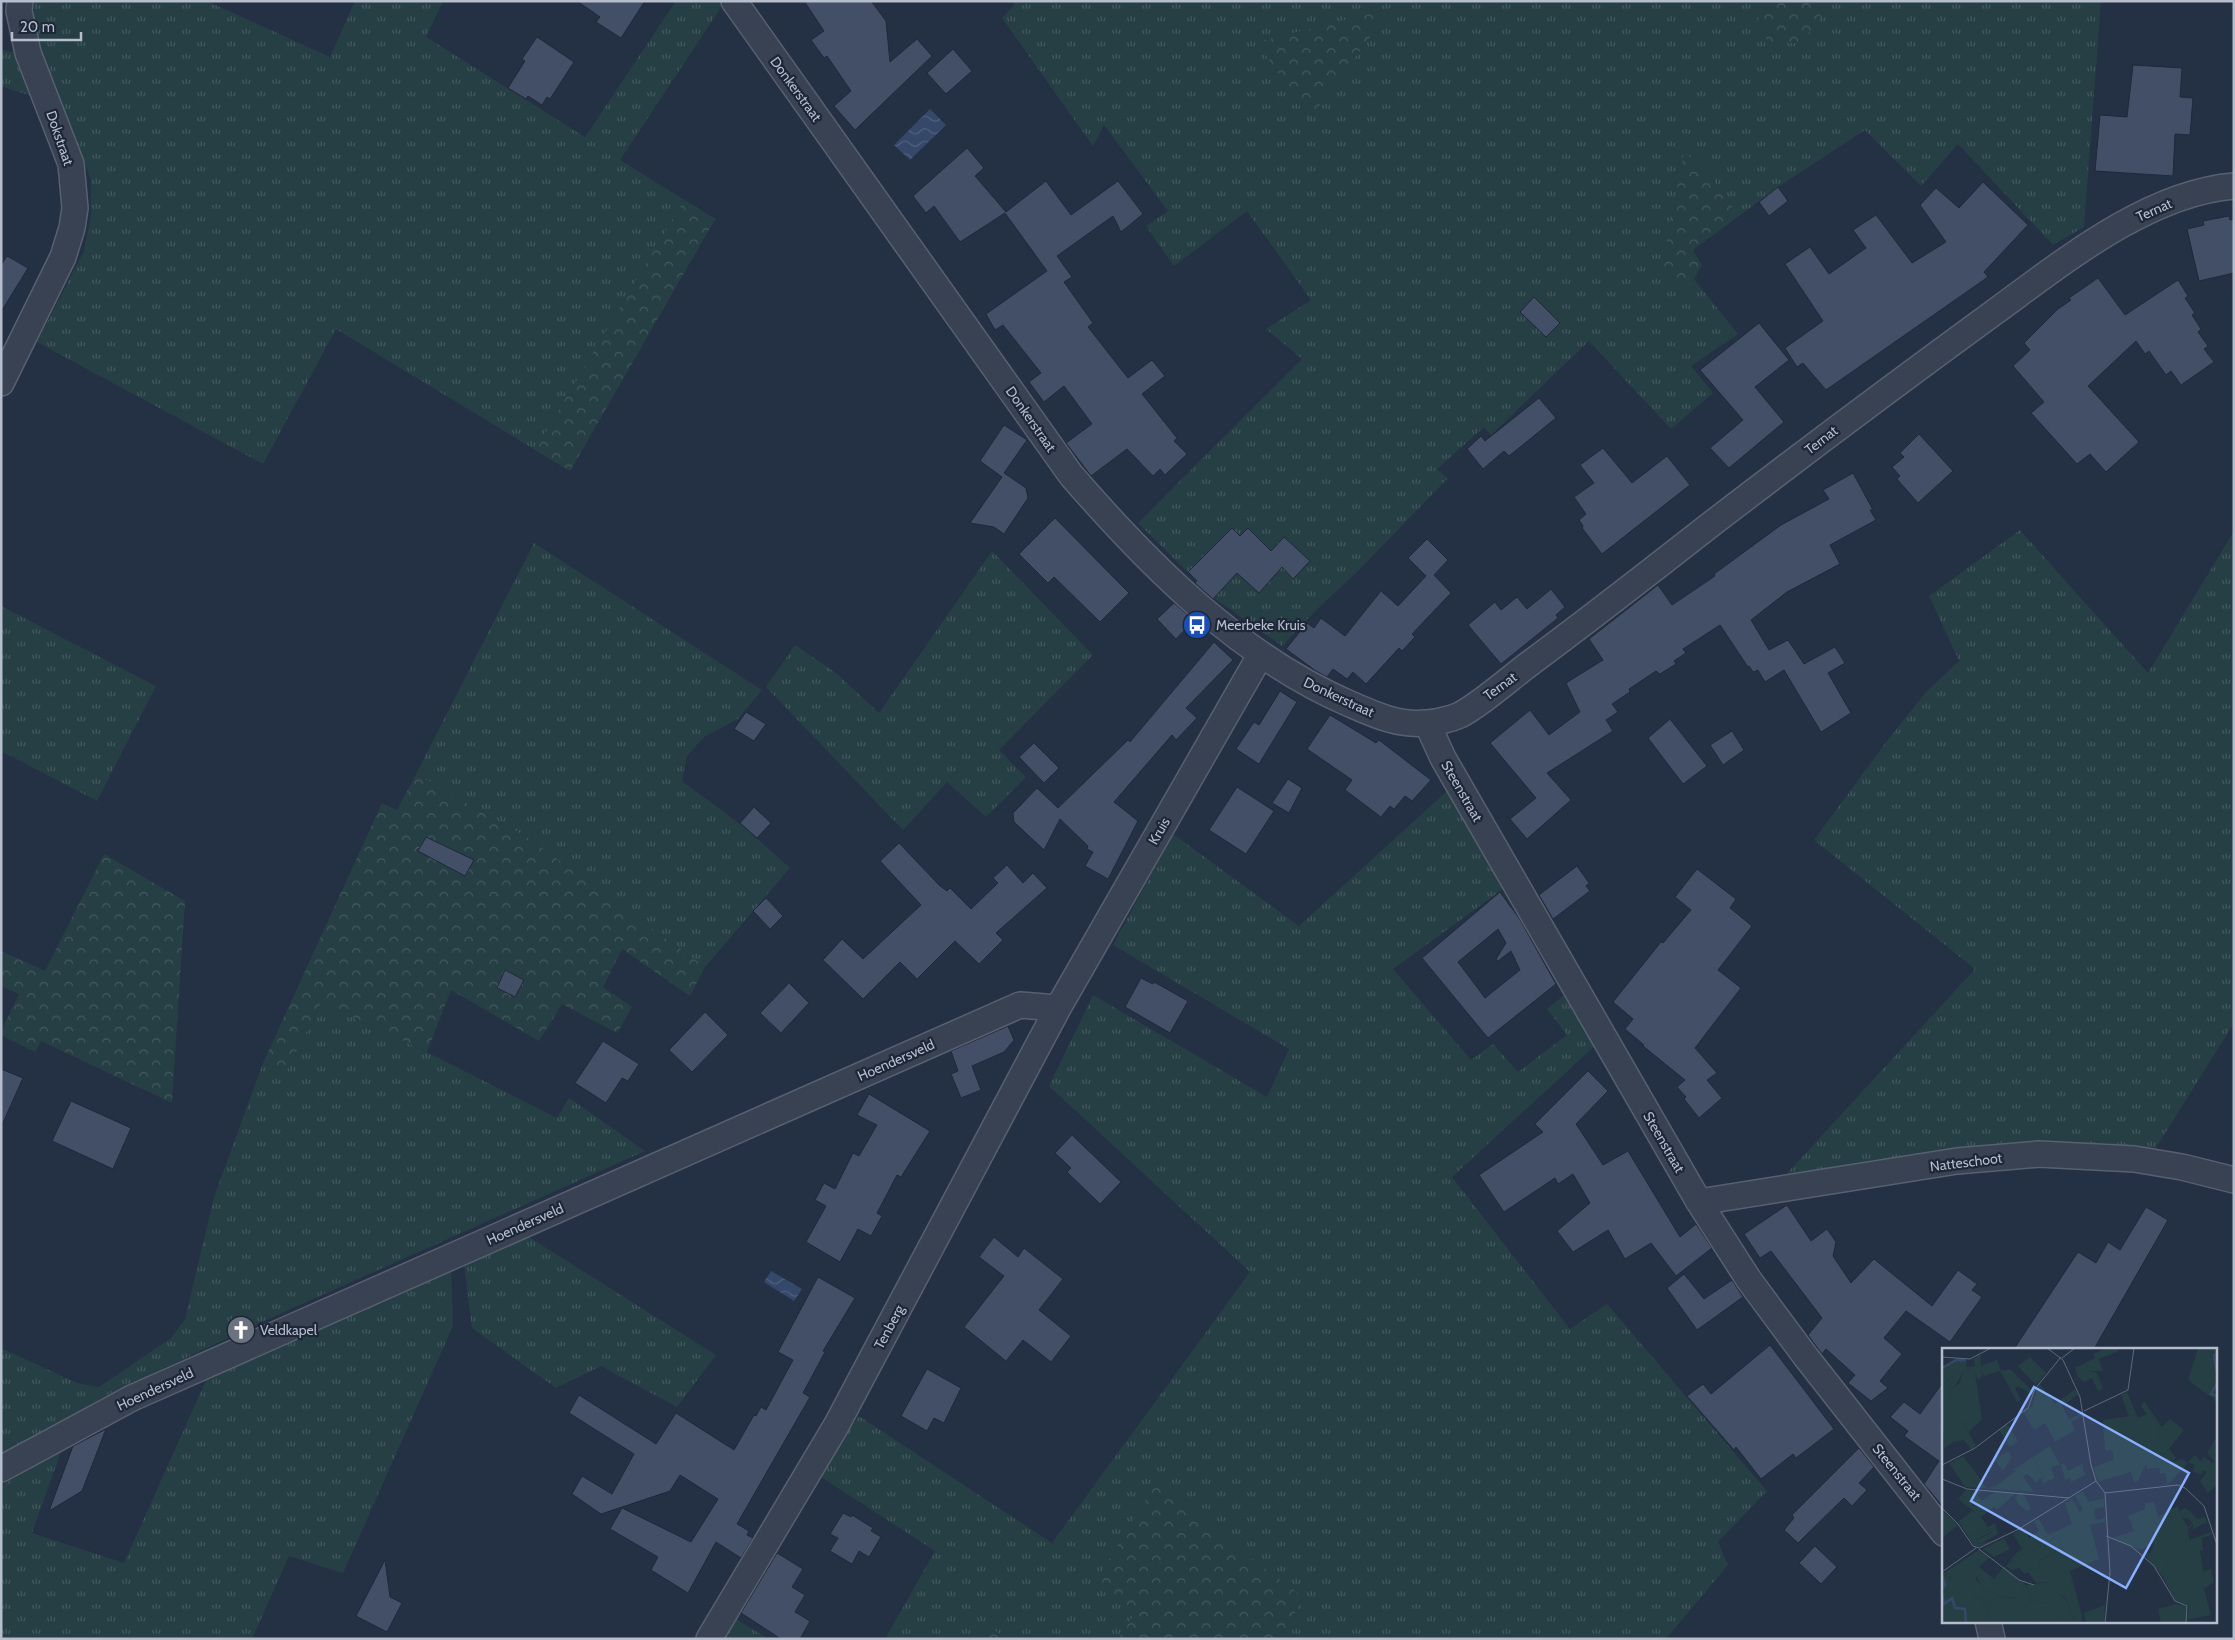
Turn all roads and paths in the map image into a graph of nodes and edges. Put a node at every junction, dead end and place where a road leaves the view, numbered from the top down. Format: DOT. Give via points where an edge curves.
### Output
graph roads {
  1 [pos="20,1"];
  2 [pos="734,1"];
  3 [pos="2234,186"];
  4 [pos="1,383"];
  5 [pos="1261,654"];
  6 [pos="1427,724"];
  7 [pos="1058,1008"];
  8 [pos="2234,1180"];
  9 [pos="1698,1202"];
  10 [pos="1,1469"];
  11 [pos="1942,1529"];
  12 [pos="1988,1622"];
  13 [pos="709,1639"];
  14 [pos="1992,1639"];
  1 -- 4 [label="street, Dokstraat" via="28,53 71,164 74,208 63,257"];
  2 -- 5 [label="street, Donkerstraat" via="1071,475 1102,511 1196,604"];
  3 -- 6 [label="street, Ternat" via="2177,200 2125,223 2072,256 1844,422 1476,703 1459,715"];
  5 -- 6 [label="street, Donkerstraat" via="1316,689 1379,716"];
  5 -- 7 [label="street, Kruis"];
  6 -- 9 [label="street, Steenstraat" via="1442,758"];
  7 -- 10 [label="street, Hoendersveld" via="1020,1005 132,1398"];
  7 -- 13 [label="street, Tenberg" via="836,1426"];
  8 -- 9 [label="street, Natteschoot" via="2134,1159 2039,1154 1957,1161"];
  9 -- 11 [label="street, Steenstraat" via="1749,1280 1806,1357"];
  12 -- 14 [label="street"];
}
